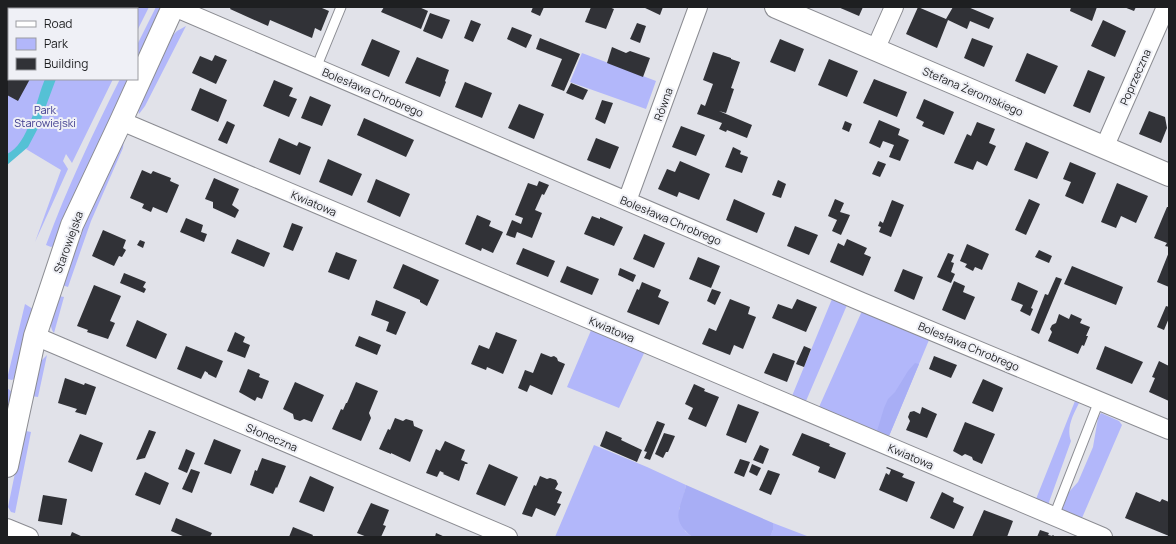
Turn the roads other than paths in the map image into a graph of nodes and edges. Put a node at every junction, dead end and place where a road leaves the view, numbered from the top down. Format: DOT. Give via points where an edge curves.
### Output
graph roads {
  1 [pos="174,7"];
  2 [pos="341,7"];
  3 [pos="698,7"];
  4 [pos="776,7"];
  5 [pos="894,7"];
  6 [pos="1166,7"];
  7 [pos="875,50"];
  8 [pos="316,68"];
  9 [pos="121,121"];
  10 [pos="1104,148"];
  11 [pos="1169,175"];
  12 [pos="627,201"];
  13 [pos="35,336"];
  14 [pos="1099,401"];
  15 [pos="1169,430"];
  16 [pos="7,466"];
  17 [pos="1054,516"];
  18 [pos="7,528"];
  19 [pos="500,535"];
  20 [pos="29,537"];
  21 [pos="1103,537"];
  1 -- 8 [label="street, Bolesława Chrobrego"];
  1 -- 9 [label="main road, Starowiejska"];
  2 -- 8 [label="lane"];
  3 -- 12 [label="street, Równa"];
  4 -- 7 [label="main road, Stefana Żeromskiego"];
  5 -- 7 [label="street"];
  6 -- 10 [label="street, Poprzeczna"];
  7 -- 10 [label="main road, Stefana Żeromskiego"];
  8 -- 12 [label="street, Bolesława Chrobrego"];
  9 -- 13 [label="main road, Starowiejska" via="72,225"];
  9 -- 17 [label="street, Kwiatowa"];
  10 -- 11 [label="main road, Stefana Żeromskiego"];
  12 -- 14 [label="street, Bolesława Chrobrego"];
  13 -- 16 [label="main road, Starowiejska"];
  13 -- 19 [label="street, Słoneczna"];
  14 -- 15 [label="street, Bolesława Chrobrego"];
  14 -- 17 [label="lane"];
  17 -- 21 [label="street, Kwiatowa"];
  18 -- 20 [label="street"];
}
